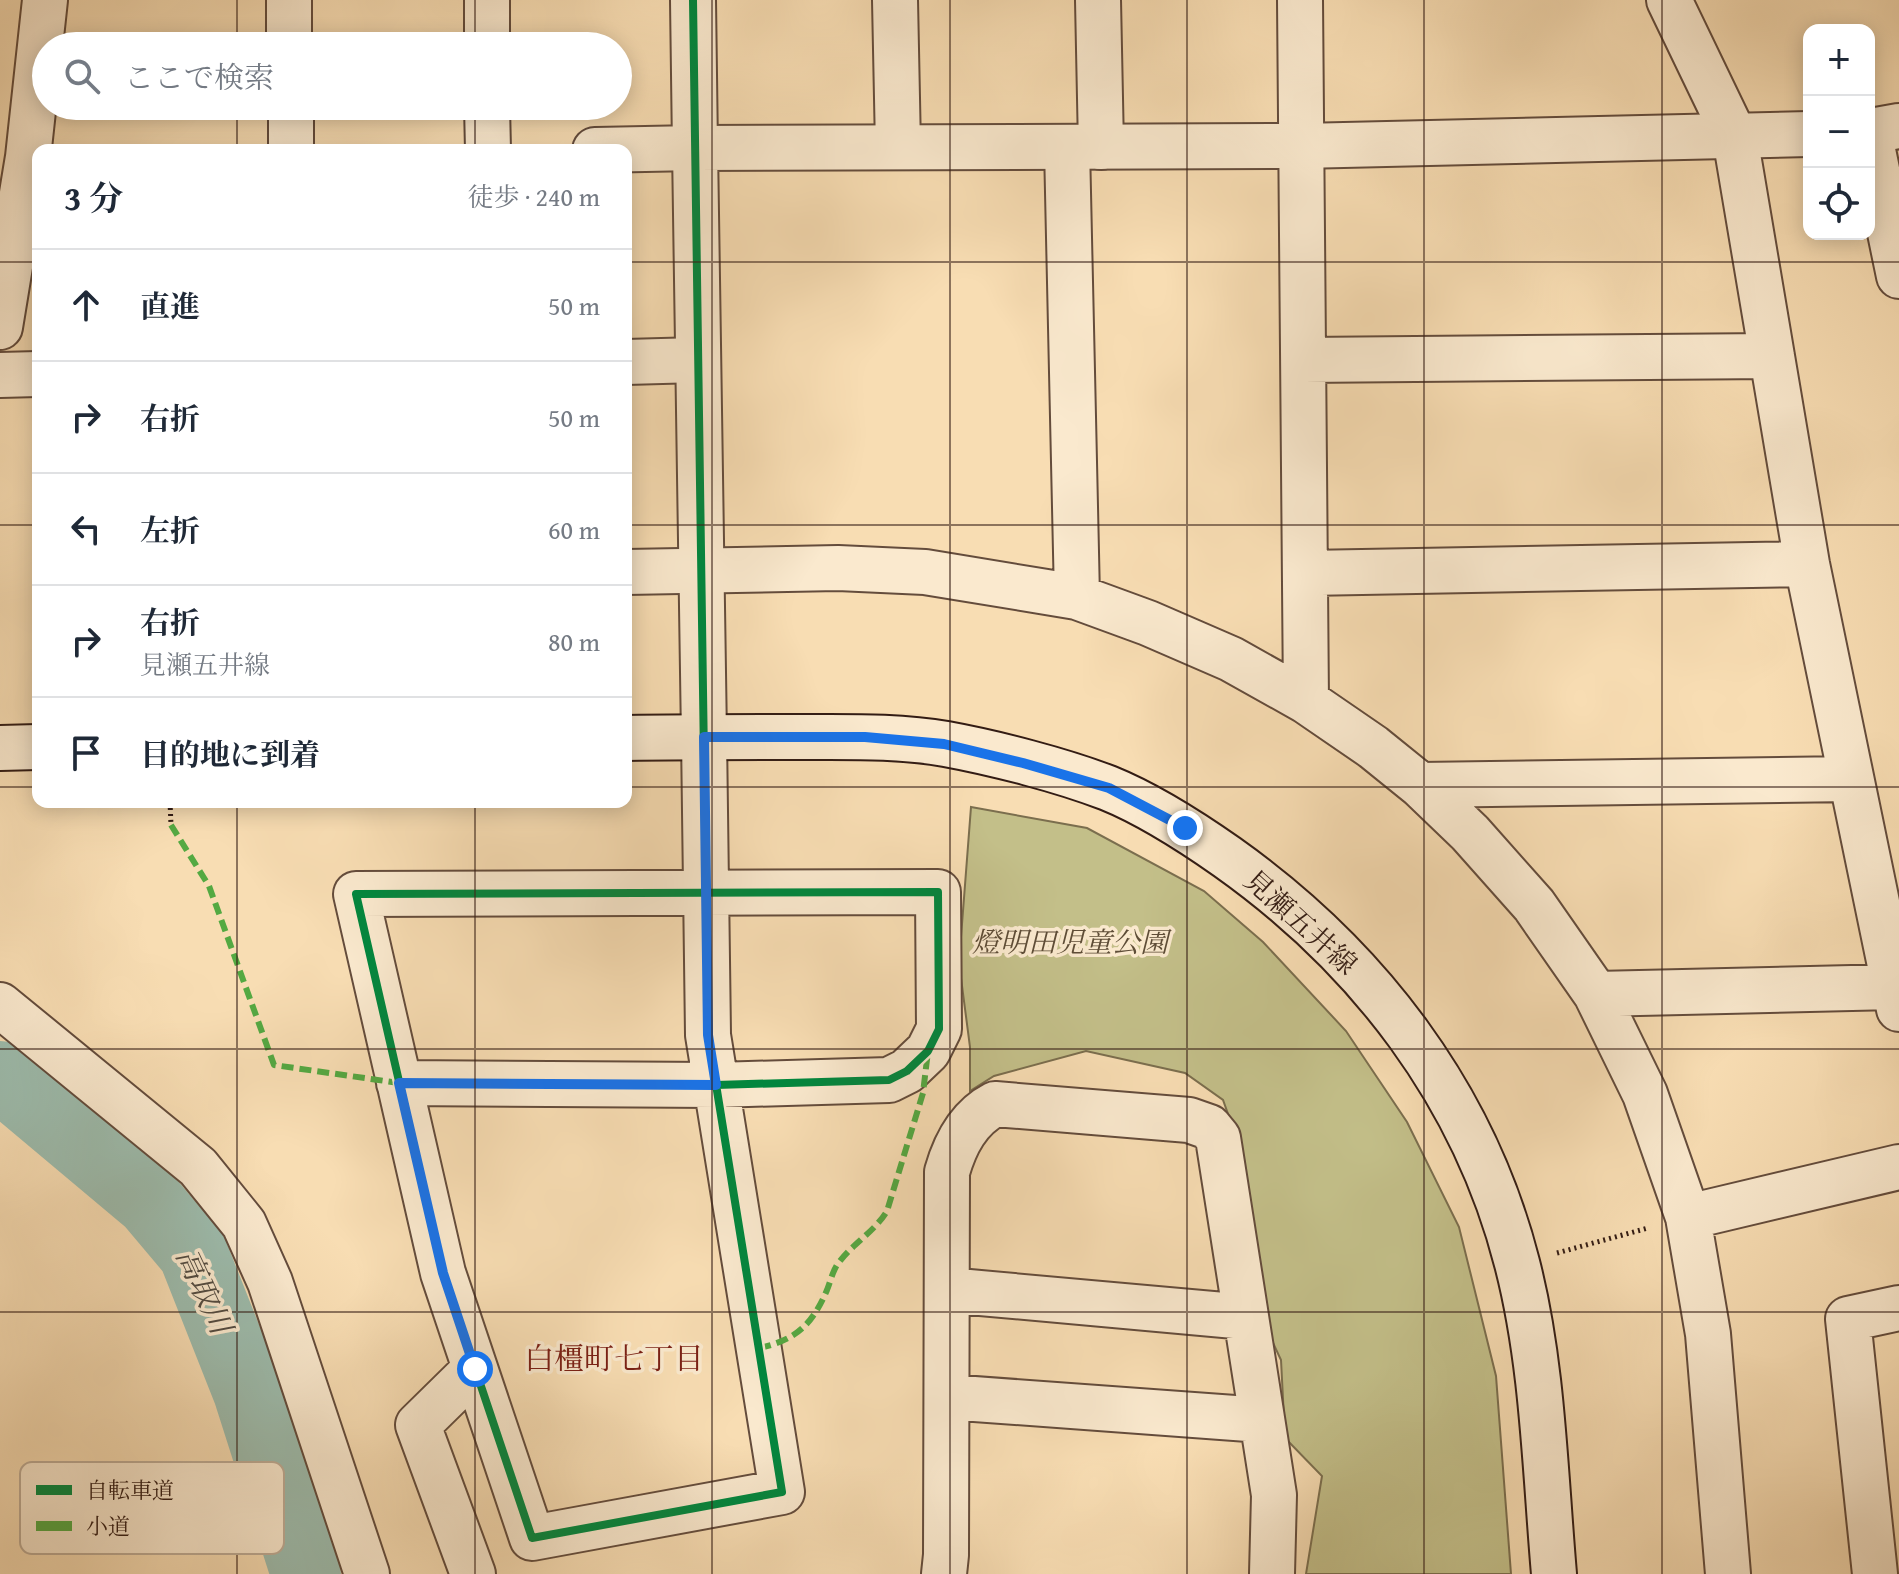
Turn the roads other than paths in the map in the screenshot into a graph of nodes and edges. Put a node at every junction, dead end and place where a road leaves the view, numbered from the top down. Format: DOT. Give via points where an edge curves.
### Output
graph roads {
  1 [pos="45,0"];
  2 [pos="289,0"];
  3 [pos="487,0"];
  4 [pos="693,0"];
  5 [pos="895,0"];
  6 [pos="1098,0"];
  7 [pos="1300,0"];
  8 [pos="1669,0"];
  9 [pos="43,32"];
  10 [pos="289,32"];
  11 [pos="487,32"];
  12 [pos="36,120"];
  13 [pos="291,120"];
  14 [pos="487,120"];
  15 [pos="1880,130"];
  16 [pos="1803,134"];
  17 [pos="1735,137"];
  18 [pos="34,144"];
  19 [pos="291,144"];
  20 [pos="488,144"];
  21 [pos="1301,146"];
  22 [pos="898,147"];
  23 [pos="1084,147"];
  24 [pos="695,148"];
  25 [pos="632,149"];
  26 [pos="32,162"];
  27 [pos="1899,276"];
  28 [pos="0,327"];
  29 [pos="1772,356"];
  30 [pos="698,360"];
  31 [pos="1304,360"];
  32 [pos="632,362"];
  33 [pos="32,374"];
  34 [pos="0,375"];
  35 [pos="1807,564"];
  36 [pos="701,571"];
  37 [pos="632,572"];
  38 [pos="1307,573"];
  39 [pos="1077,597"];
  40 [pos="1306,701"];
  41 [pos="704,737"];
  42 [pos="632,738"];
  43 [pos="32,747"];
  44 [pos="0,748"];
  45 [pos="1851,779"];
  46 [pos="1420,785"];
  47 [pos="706,894"];
  48 [pos="1596,994"];
  49 [pos="1897,998"];
  50 [pos="0,1005"];
  51 [pos="399,1083"];
  52 [pos="716,1085"];
  53 [pos="1899,1167"];
  54 [pos="1688,1217"];
  55 [pos="947,1290"];
  56 [pos="1899,1308"];
  57 [pos="1246,1317"];
  58 [pos="475,1369"];
  59 [pos="947,1397"];
  60 [pos="1262,1420"];
  61 [pos="367,1574"];
  62 [pos="473,1574"];
  63 [pos="944,1574"];
  64 [pos="1272,1574"];
  65 [pos="1554,1574"];
  66 [pos="1728,1574"];
  67 [pos="1875,1574"];
  1 -- 9 [label="street"];
  2 -- 10 [label="street"];
  3 -- 11 [label="street"];
  4 -- 24 [label="street"];
  5 -- 22 [label="street"];
  6 -- 23 [label="street"];
  7 -- 21 [label="street"];
  8 -- 17 [label="street"];
  12 -- 18 [label="street"];
  13 -- 19 [label="street"];
  14 -- 20 [label="street"];
  15 -- 27 [label="street"];
  16 -- 17 [label="street"];
  17 -- 21 [label="street"];
  17 -- 29 [label="street"];
  21 -- 23 [label="street"];
  21 -- 31 [label="street"];
  22 -- 23 [label="street"];
  22 -- 24 [label="street"];
  23 -- 39 [label="street"];
  24 -- 25 [label="street"];
  24 -- 30 [label="street"];
  26 -- 28 [label="street"];
  29 -- 31 [label="street"];
  29 -- 35 [label="street"];
  30 -- 32 [label="street"];
  30 -- 36 [label="street"];
  31 -- 38 [label="street"];
  33 -- 34 [label="street"];
  35 -- 38 [label="street"];
  35 -- 45 [label="street"];
  36 -- 37 [label="street"];
  36 -- 39 [label="street" via="925,572"];
  36 -- 41 [label="street"];
  38 -- 40 [label="street"];
  39 -- 40 [label="street" via="1231,659"];
  40 -- 46 [label="street"];
  41 -- 42 [label="street, 見瀬五井線"];
  41 -- 47 [label="street"];
  41 -- 65 [label="street, 見瀬五井線" via="865,737 944,744 1109,788 1185,828 1270,888 1337,948 1393,1011 1444,1087 1500,1205 1525,1300"];
  43 -- 44 [label="street"];
  45 -- 46 [label="street"];
  45 -- 49 [label="street"];
  46 -- 48 [label="street" via="1534,905"];
  47 -- 51 [label="street" via="356,894"];
  47 -- 52 [label="street" via="708,1035"];
  47 -- 52 [label="street" via="938,892 939,1029 928,1051 907,1071 889,1080"];
  48 -- 49 [label="street"];
  48 -- 54 [label="street" via="1645,1094"];
  50 -- 61 [label="street" via="198,1167 244,1224 270,1282"];
  51 -- 52 [label="street"];
  51 -- 58 [label="street" via="443,1273"];
  52 -- 58 [label="street" via="782,1492 532,1538"];
  53 -- 54 [label="street"];
  54 -- 66 [label="street" via="1708,1334"];
  55 -- 57 [label="street"];
  55 -- 57 [label="street" via="947,1172 954,1148 985,1110 995,1104 1189,1120 1209,1127 1218,1138"];
  55 -- 59 [label="street"];
  56 -- 67 [label="street" via="1848,1319"];
  57 -- 60 [label="street"];
  58 -- 62 [label="street" via="418,1425"];
  59 -- 60 [label="street"];
  59 -- 63 [label="street"];
  60 -- 64 [label="street" via="1274,1495"];
}
